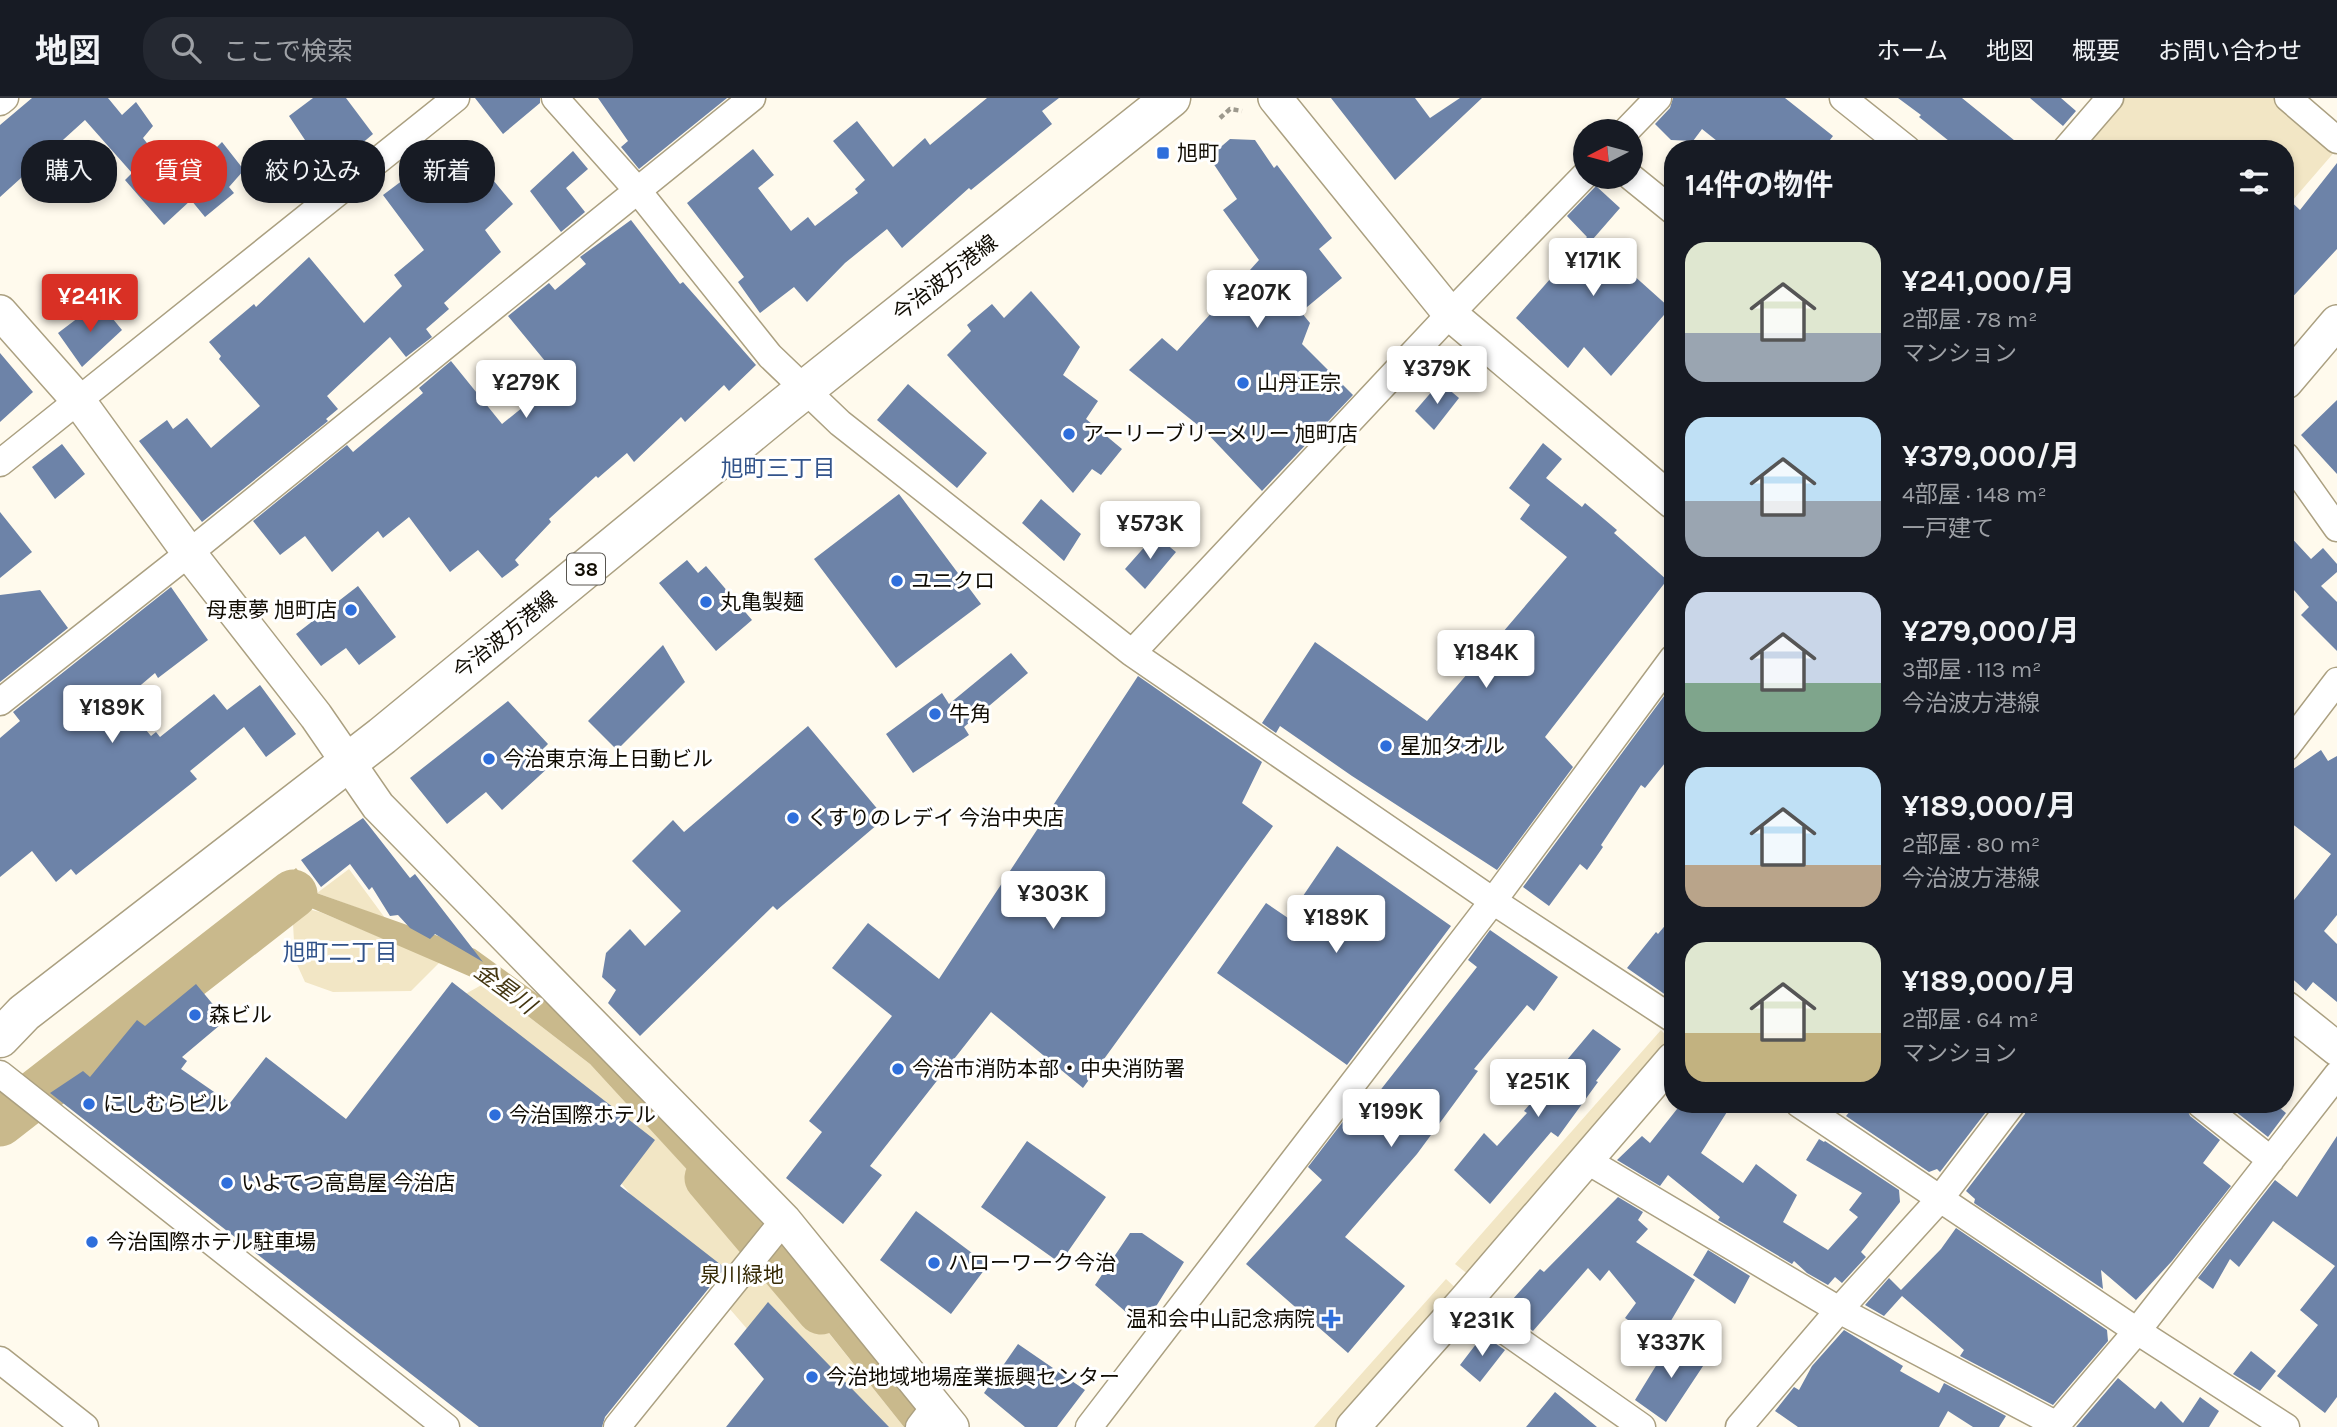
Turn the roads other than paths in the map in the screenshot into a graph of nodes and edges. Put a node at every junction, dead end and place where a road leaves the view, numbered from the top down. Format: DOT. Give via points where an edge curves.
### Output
graph roads {
  1 [pos="5,98"];
  2 [pos="456,98"];
  3 [pos="555,98"];
  4 [pos="752,98"];
  5 [pos="1171,98"];
  6 [pos="1275,98"];
  7 [pos="1658,98"];
  8 [pos="1843,98"];
  9 [pos="2110,98"];
  10 [pos="2288,98"];
  11 [pos="0,102"];
  12 [pos="1638,119"];
  13 [pos="1896,140"];
  14 [pos="2074,140"];
  15 [pos="2337,141"];
  16 [pos="1573,187"];
  17 [pos="1643,187"];
  18 [pos="638,191"];
  19 [pos="1664,204"];
  20 [pos="0,312"];
  21 [pos="1450,314"];
  22 [pos="2337,322"];
  23 [pos="2294,373"];
  24 [pos="804,391"];
  25 [pos="78,400"];
  26 [pos="0,463"];
  27 [pos="2294,467"];
  28 [pos="1664,494"];
  29 [pos="2337,528"];
  30 [pos="189,553"];
  31 [pos="1132,653"];
  32 [pos="1664,670"];
  33 [pos="2337,681"];
  34 [pos="0,702"];
  35 [pos="2294,737"];
  36 [pos="347,763"];
  37 [pos="1493,901"];
  38 [pos="1664,1013"];
  39 [pos="2294,1014"];
  40 [pos="0,1038"];
  41 [pos="2337,1049"];
  42 [pos="1664,1069"];
  43 [pos="0,1074"];
  44 [pos="2337,1075"];
  45 [pos="1812,1113"];
  46 [pos="2005,1113"];
  47 [pos="2211,1113"];
  48 [pos="1586,1160"];
  49 [pos="2271,1160"];
  50 [pos="1939,1200"];
  51 [pos="784,1220"];
  52 [pos="1464,1302"];
  53 [pos="1839,1310"];
  54 [pos="2137,1331"];
  55 [pos="0,1360"];
  56 [pos="935,1420"];
  57 [pos="2056,1426"];
  58 [pos="85,1427"];
  59 [pos="446,1427"];
  60 [pos="617,1427"];
  61 [pos="1089,1427"];
  62 [pos="1353,1427"];
  63 [pos="1642,1427"];
  64 [pos="1739,1427"];
  65 [pos="2286,1427"];
  1 -- 11 [label="street"];
  2 -- 25 [label="street"];
  3 -- 18 [label="street"];
  4 -- 18 [label="street"];
  5 -- 24 [label="main road, 今治波方港線 / 38"];
  6 -- 21 [label="street"];
  7 -- 12 [label="street"];
  8 -- 13 [label="street"];
  9 -- 14 [label="street"];
  10 -- 15 [label="street"];
  16 -- 21 [label="street"];
  17 -- 19 [label="street"];
  18 -- 24 [label="street" via="770,356"];
  18 -- 30 [label="street"];
  20 -- 25 [label="street"];
  21 -- 28 [label="street"];
  21 -- 31 [label="street"];
  22 -- 23 [label="street"];
  24 -- 31 [label="street"];
  24 -- 36 [label="main road, 今治波方港線 / 38"];
  25 -- 26 [label="street"];
  25 -- 30 [label="street"];
  27 -- 29 [label="street"];
  30 -- 34 [label="street"];
  30 -- 36 [label="street"];
  31 -- 37 [label="street"];
  32 -- 37 [label="street"];
  33 -- 35 [label="street"];
  36 -- 40 [label="main road, 今治波方港線 / 38" via="24,1013"];
  36 -- 51 [label="street" via="378,806"];
  37 -- 38 [label="street"];
  37 -- 61 [label="street"];
  39 -- 41 [label="street"];
  42 -- 48 [label="street"];
  43 -- 59 [label="street"];
  44 -- 49 [label="street"];
  45 -- 50 [label="street"];
  46 -- 50 [label="street"];
  47 -- 49 [label="street"];
  48 -- 52 [label="street"];
  48 -- 53 [label="street"];
  49 -- 54 [label="street"];
  50 -- 53 [label="street"];
  50 -- 54 [label="street"];
  51 -- 56 [label="street"];
  51 -- 60 [label="street"];
  52 -- 62 [label="street"];
  52 -- 63 [label="street"];
  53 -- 57 [label="street"];
  53 -- 64 [label="street"];
  54 -- 57 [label="street"];
  54 -- 65 [label="street"];
  55 -- 58 [label="street"];
}
